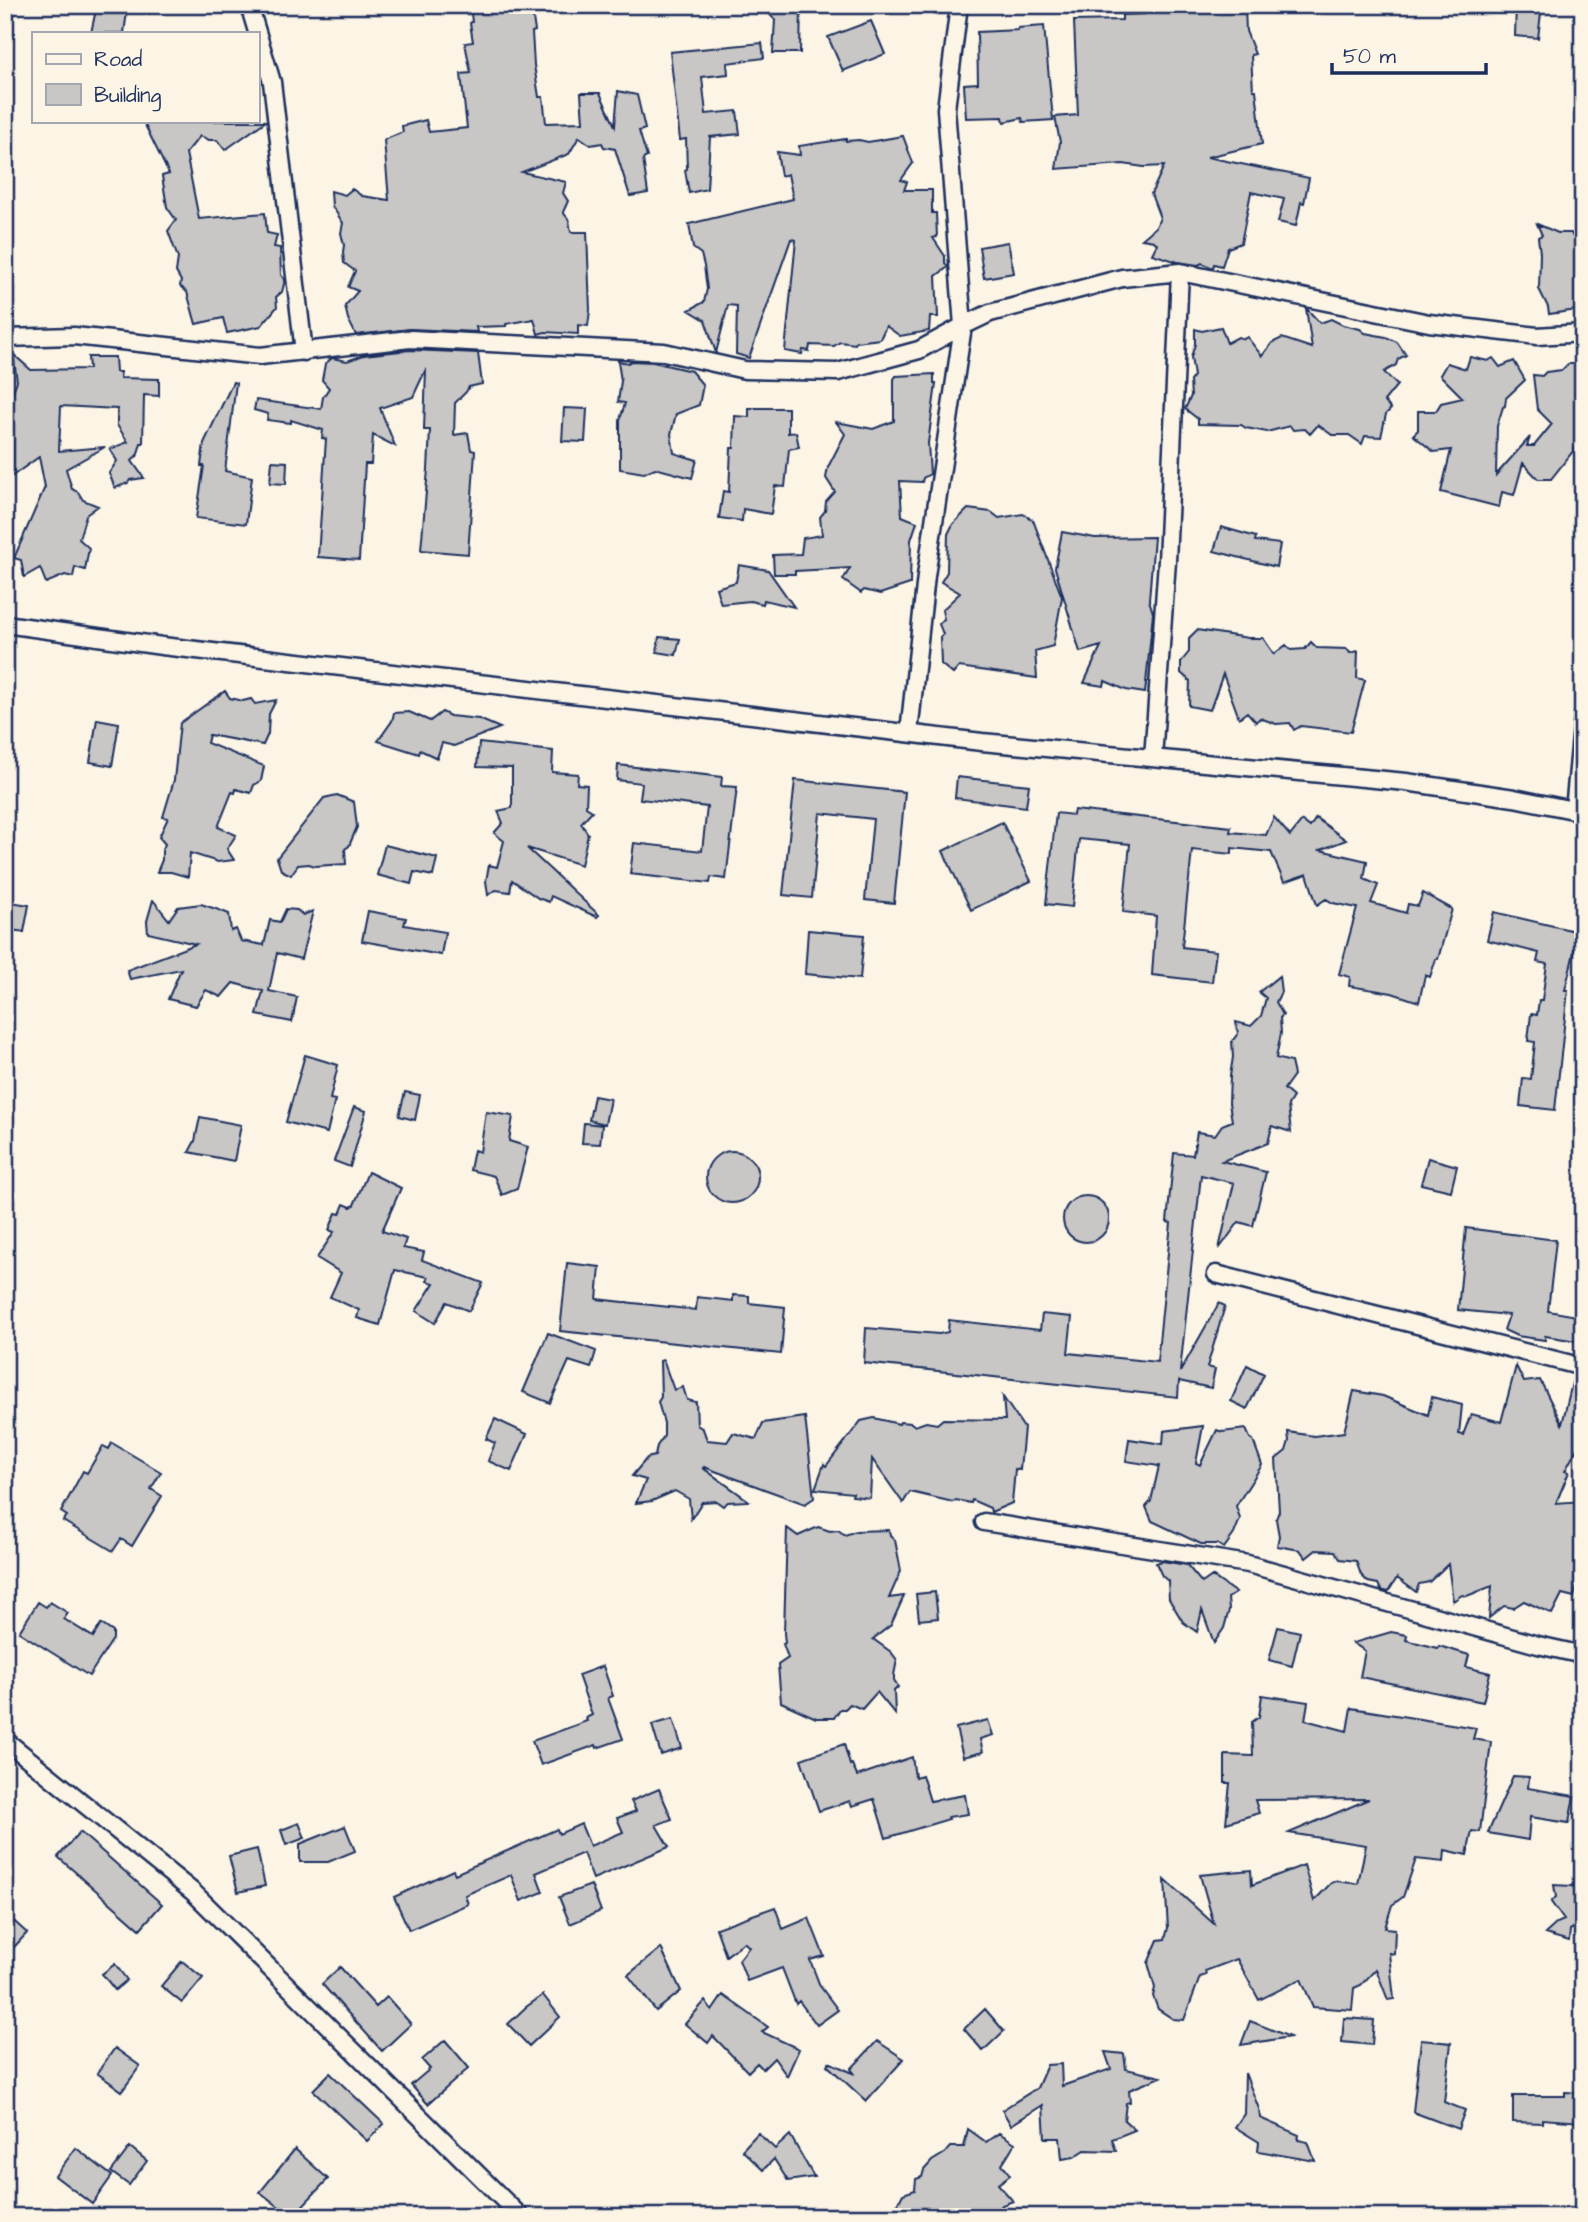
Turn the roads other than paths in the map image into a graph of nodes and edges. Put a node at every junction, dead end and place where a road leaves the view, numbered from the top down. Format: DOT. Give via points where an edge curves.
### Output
graph roads {
  1 [pos="252,5"];
  2 [pos="959,5"];
  3 [pos="257,32"];
  4 [pos="259,38"];
  5 [pos="1180,272"];
  6 [pos="963,326"];
  7 [pos="1583,333"];
  8 [pos="5,338"];
  9 [pos="304,352"];
  10 [pos="5,624"];
  11 [pos="1583,716"];
  12 [pos="909,733"];
  13 [pos="1153,758"];
  14 [pos="1578,811"];
  15 [pos="1216,1274"];
  16 [pos="1583,1367"];
  17 [pos="985,1522"];
  18 [pos="1583,1655"];
  19 [pos="5,1740"];
  20 [pos="521,2217"];
  1 -- 3 [label="street"];
  2 -- 6 [label="street" via="946,109"];
  4 -- 9 [label="street" via="272,82"];
  5 -- 6 [label="street" via="1122,278 990,313"];
  5 -- 7 [label="street" via="1429,323 1537,336"];
  5 -- 13 [label="street"];
  6 -- 9 [label="street" via="919,350 838,372 745,370 664,352 410,339"];
  6 -- 12 [label="street" via="926,576"];
  8 -- 9 [label="street" via="74,336 260,356"];
  10 -- 12 [label="street"];
  11 -- 14 [label="street"];
  12 -- 13 [label="street"];
  13 -- 14 [label="street" via="1406,782"];
  15 -- 16 [label="street"];
  17 -- 18 [label="street" via="1248,1564"];
  19 -- 20 [label="street" via="193,1892"];
}
